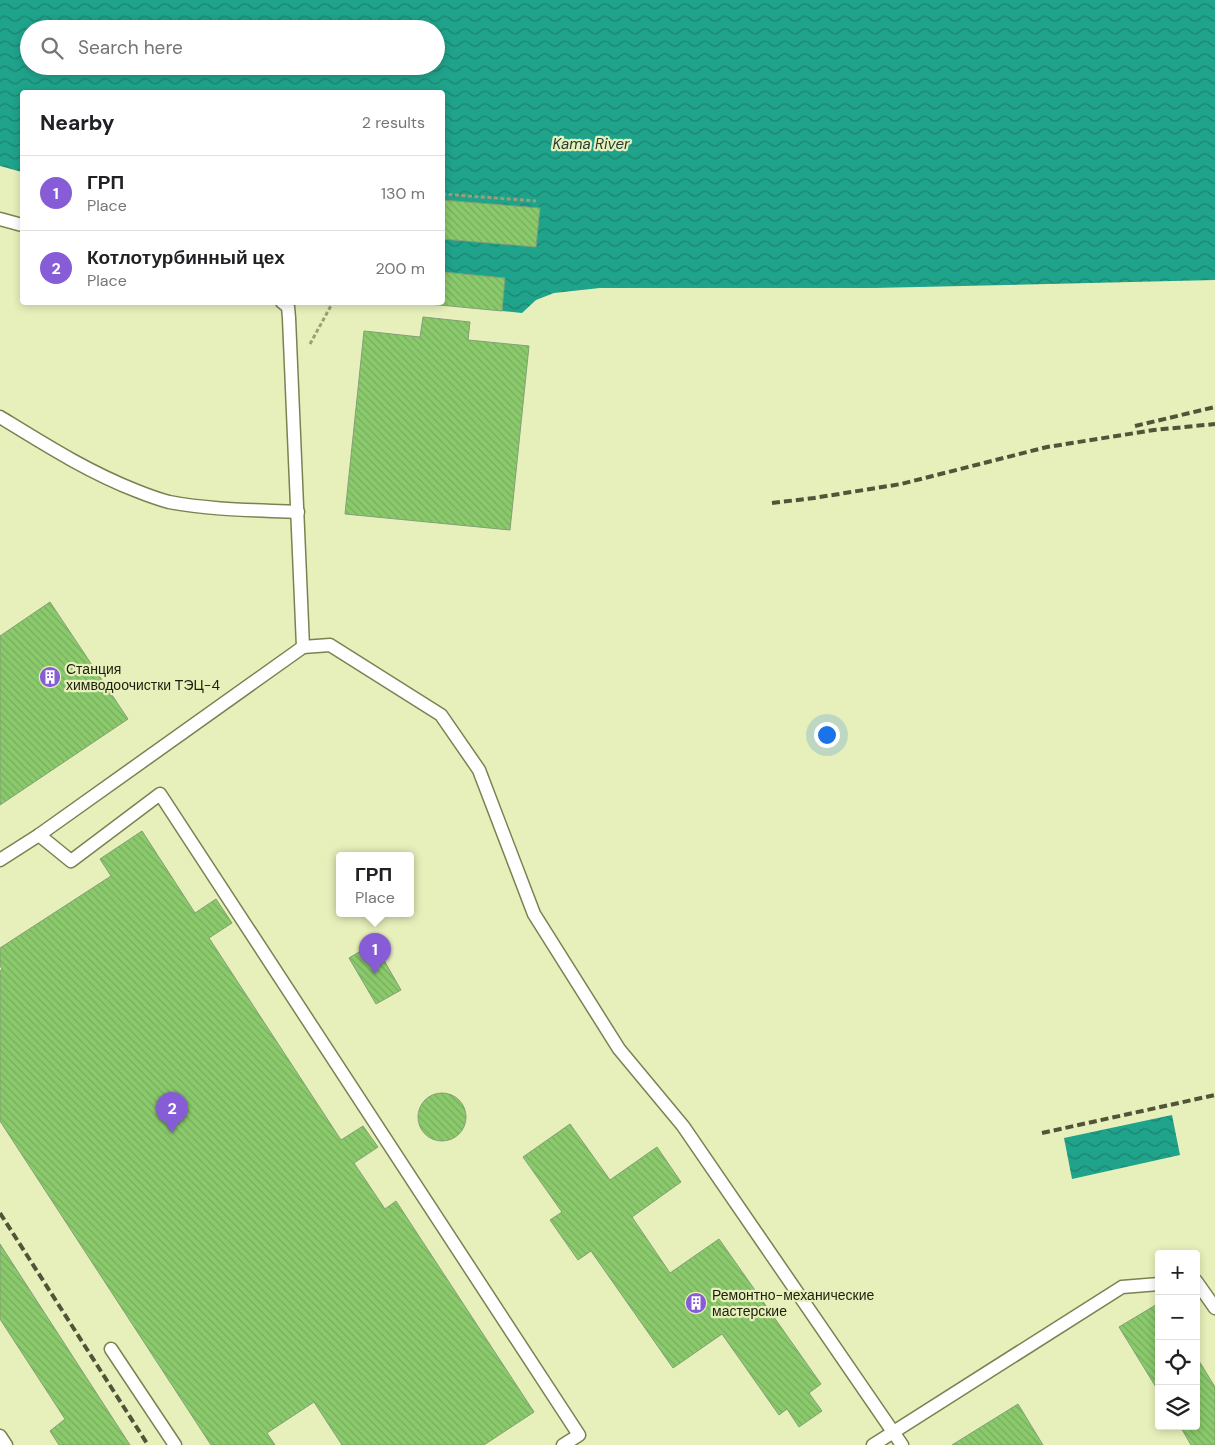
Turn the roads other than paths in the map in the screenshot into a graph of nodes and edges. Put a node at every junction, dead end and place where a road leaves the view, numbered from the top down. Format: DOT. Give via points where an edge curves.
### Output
graph roads {
  1 [pos="0,219"];
  2 [pos="20,224"];
  3 [pos="286,305"];
  4 [pos="0,416"];
  5 [pos="298,512"];
  6 [pos="303,647"];
  7 [pos="39,835"];
  8 [pos="0,860"];
  9 [pos="1155,1284"];
  10 [pos="1200,1287"];
  11 [pos="1215,1308"];
  12 [pos="111,1350"];
  13 [pos="893,1432"];
  14 [pos="0,1436"];
  15 [pos="6,1445"];
  16 [pos="176,1445"];
  17 [pos="563,1445"];
  18 [pos="873,1445"];
  19 [pos="902,1445"];
  1 -- 2 [label="lane"];
  3 -- 5 [label="lane" via="289,318"];
  4 -- 5 [label="lane" via="96,474 168,502 213,508"];
  5 -- 6 [label="lane"];
  6 -- 7 [label="lane"];
  6 -- 13 [label="lane" via="330,645 441,715 479,770 534,914 619,1050 683,1126"];
  7 -- 8 [label="lane"];
  7 -- 17 [label="lane" via="71,861 160,794 579,1435"];
  9 -- 13 [label="lane" via="1122,1287"];
  10 -- 11 [label="lane"];
  12 -- 16 [label="lane"];
  13 -- 18 [label="lane"];
  13 -- 19 [label="lane"];
  14 -- 15 [label="lane"];
}
